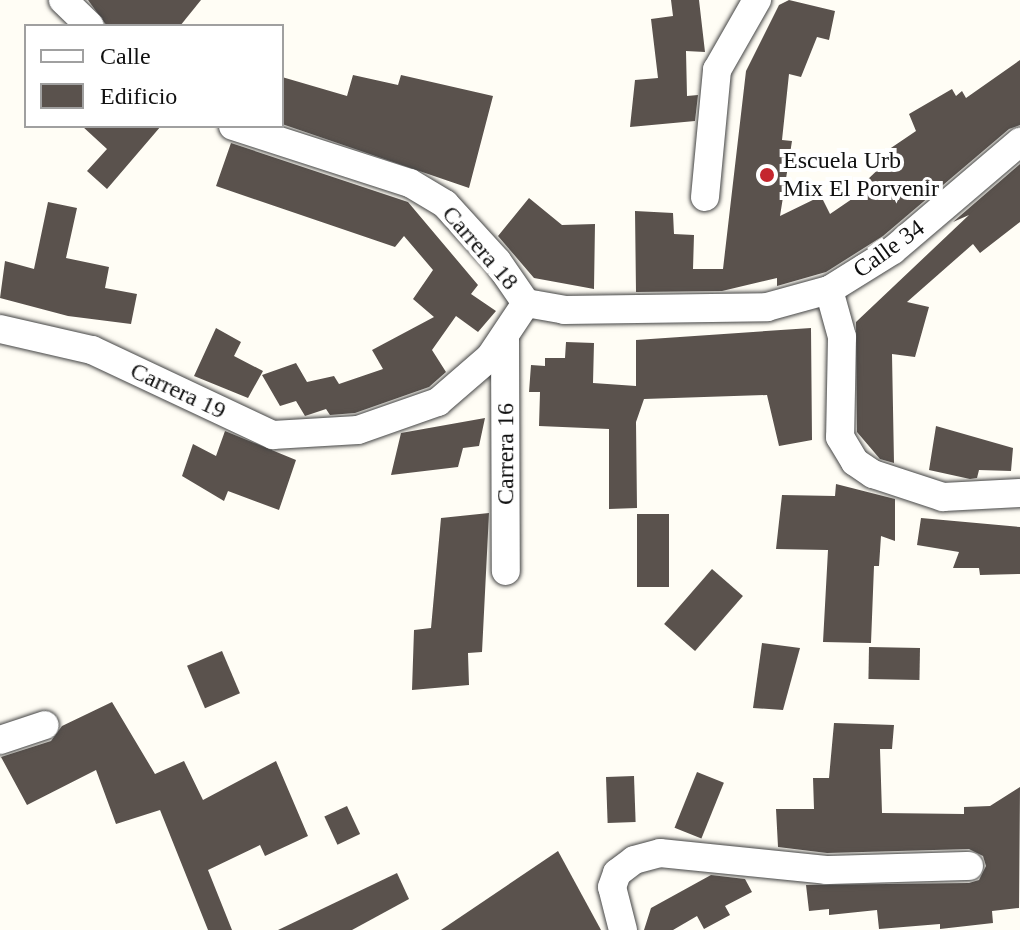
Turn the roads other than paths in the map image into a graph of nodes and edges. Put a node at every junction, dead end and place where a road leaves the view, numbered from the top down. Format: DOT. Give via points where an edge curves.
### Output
graph roads {
  1 [pos="63,0"];
  2 [pos="757,0"];
  3 [pos="88,24"];
  4 [pos="240,128"];
  5 [pos="1020,142"];
  6 [pos="705,197"];
  7 [pos="829,290"];
  8 [pos="526,303"];
  9 [pos="0,329"];
  10 [pos="505,336"];
  11 [pos="1020,493"];
  12 [pos="506,571"];
  13 [pos="45,725"];
  14 [pos="0,740"];
  15 [pos="969,866"];
  16 [pos="623,930"];
  1 -- 3 [label="street"];
  2 -- 6 [label="street" via="717,70"];
  4 -- 8 [label="street, Carrera 18" via="349,160 410,183 445,204 497,261"];
  5 -- 7 [label="street, Calle 34" via="893,250"];
  7 -- 8 [label="street, Carrera 18" via="767,307 564,310"];
  7 -- 11 [label="street" via="842,337 840,437 855,462 873,474 943,497"];
  8 -- 10 [label="street"];
  9 -- 10 [label="street, Carrera 19" via="92,350 273,435 358,430 438,402 490,357"];
  10 -- 12 [label="street, Carrera 16"];
  13 -- 14 [label="street"];
  15 -- 16 [label="street" via="826,870 660,853 634,860 617,873 612,887"];
}
